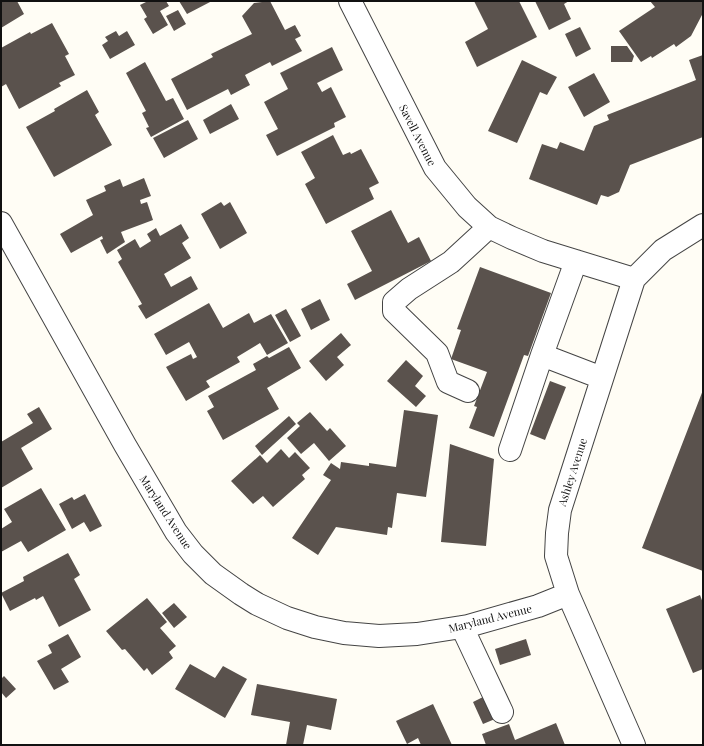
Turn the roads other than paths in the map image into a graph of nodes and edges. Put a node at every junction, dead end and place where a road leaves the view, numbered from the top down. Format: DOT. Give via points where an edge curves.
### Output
graph roads {
  1 [pos="350,1"];
  2 [pos="1,223"];
  3 [pos="703,225"];
  4 [pos="489,227"];
  5 [pos="576,260"];
  6 [pos="634,279"];
  7 [pos="542,355"];
  8 [pos="602,378"];
  9 [pos="468,391"];
  10 [pos="510,450"];
  11 [pos="568,594"];
  12 [pos="462,627"];
  13 [pos="502,712"];
  14 [pos="634,745"];
  1 -- 4 [label="street, Savell Avenue" via="435,168 467,207"];
  2 -- 12 [label="street, Maryland Avenue" via="176,532 213,574 257,604 315,627 380,636 417,634"];
  3 -- 6 [label="street, Ashley Avenue" via="663,250"];
  4 -- 5 [label="street, Savell Avenue" via="543,251"];
  4 -- 9 [label="street" via="451,262 394,302 394,311 437,353 448,382"];
  5 -- 6 [label="street, Savell Avenue"];
  5 -- 7 [label="street"];
  6 -- 8 [label="street, Ashley Avenue"];
  7 -- 8 [label="street"];
  7 -- 10 [label="street"];
  8 -- 11 [label="street, Ashley Avenue" via="560,510 556,556"];
  11 -- 12 [label="street, Maryland Avenue" via="538,606"];
  11 -- 14 [label="street, Ashley Avenue"];
  12 -- 13 [label="street"];
}
